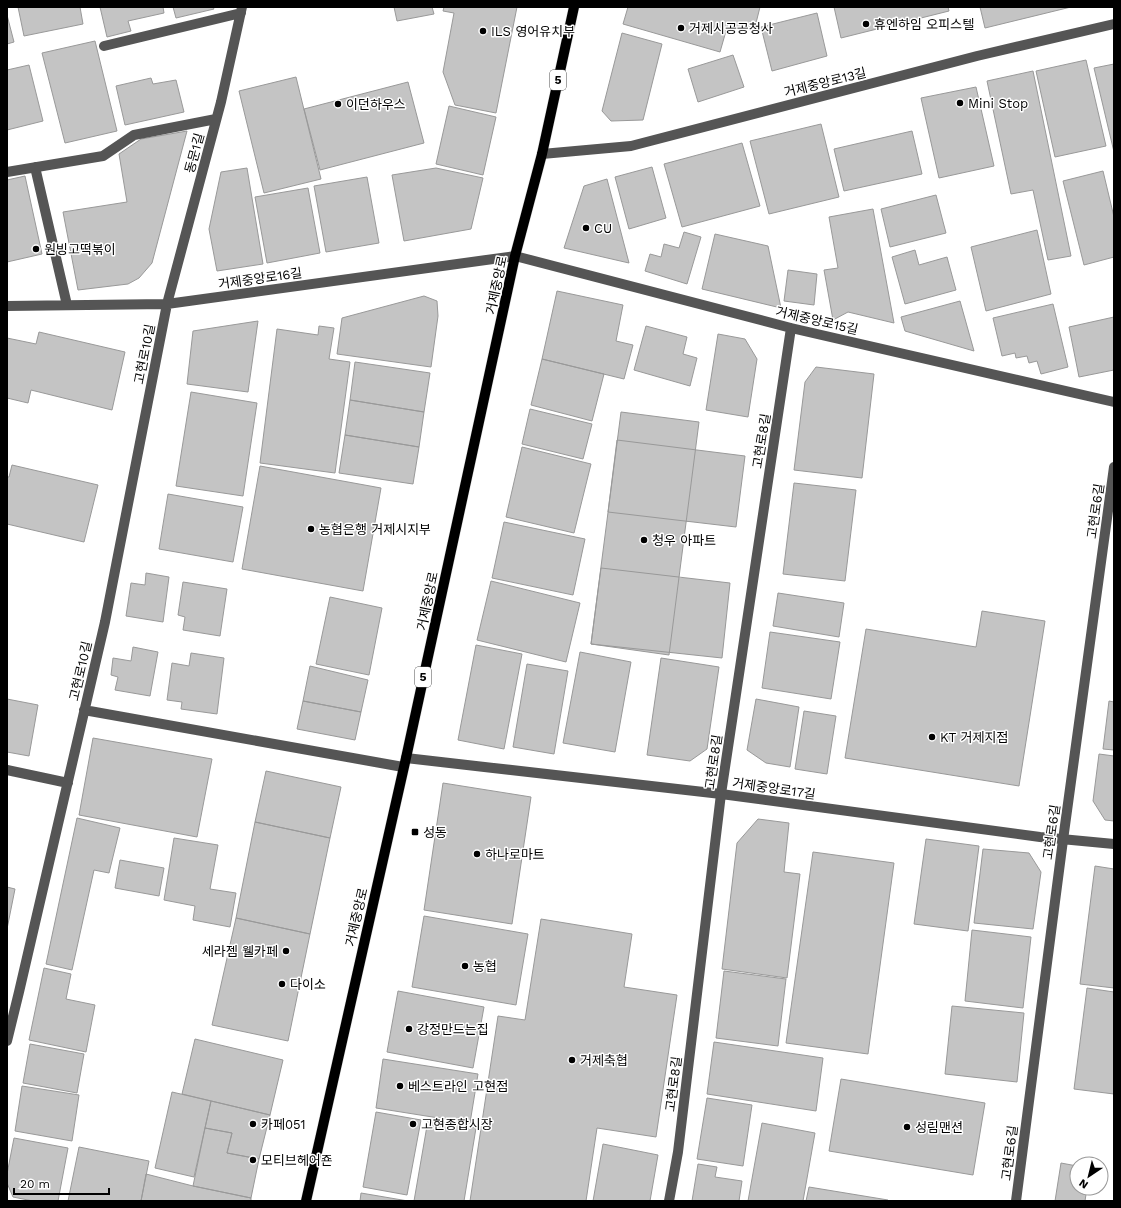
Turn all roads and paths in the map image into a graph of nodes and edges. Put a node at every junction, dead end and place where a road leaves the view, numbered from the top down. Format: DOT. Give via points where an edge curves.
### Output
graph roads {
  1 [pos="574,7"];
  2 [pos="241,10"];
  3 [pos="1114,24"];
  4 [pos="104,46"];
  5 [pos="216,119"];
  6 [pos="542,154"];
  7 [pos="35,167"];
  8 [pos="7,172"];
  9 [pos="515,256"];
  10 [pos="168,304"];
  11 [pos="67,305"];
  12 [pos="7,306"];
  13 [pos="791,328"];
  14 [pos="1114,402"];
  15 [pos="1114,467"];
  16 [pos="84,710"];
  17 [pos="405,762"];
  18 [pos="7,770"];
  19 [pos="68,783"];
  20 [pos="721,794"];
  21 [pos="1063,840"];
  22 [pos="1114,844"];
  23 [pos="7,1041"];
  24 [pos="306,1201"];
  25 [pos="669,1201"];
  26 [pos="1016,1201"];
  1 -- 6 [label="main road, 거제중앙로 / 5"];
  2 -- 4 [label="street"];
  2 -- 5 [label="street, 동문1길"];
  3 -- 6 [label="street, 거제중앙로13길" via="978,56 631,146"];
  5 -- 7 [label="street" via="134,135 103,156"];
  5 -- 10 [label="street, 동문1길"];
  6 -- 9 [label="main road, 거제중앙로 / 5"];
  7 -- 8 [label="street"];
  7 -- 11 [label="street"];
  9 -- 10 [label="street, 거제중앙로16길"];
  9 -- 13 [label="street, 거제중앙로15길"];
  9 -- 17 [label="main road, 거제중앙로 / 5"];
  10 -- 11 [label="street, 거제중앙로16길"];
  10 -- 16 [label="street, 고현로10길" via="105,622"];
  11 -- 12 [label="street, 거제중앙로16길"];
  13 -- 14 [label="street, 거제중앙로15길"];
  13 -- 20 [label="street, 고현로8길"];
  15 -- 21 [label="street, 고현로6길"];
  16 -- 17 [label="street, 거제중앙로17길"];
  16 -- 19 [label="street, 고현로10길"];
  17 -- 20 [label="street, 거제중앙로17길"];
  17 -- 24 [label="main road, 거제중앙로 / 5"];
  18 -- 19 [label="street"];
  19 -- 23 [label="street, 고현로10길"];
  20 -- 21 [label="street, 거제중앙로17길"];
  20 -- 25 [label="street, 고현로8길" via="679,1144"];
  21 -- 22 [label="street, 거제중앙로17길"];
  21 -- 26 [label="street, 고현로6길"];
}
